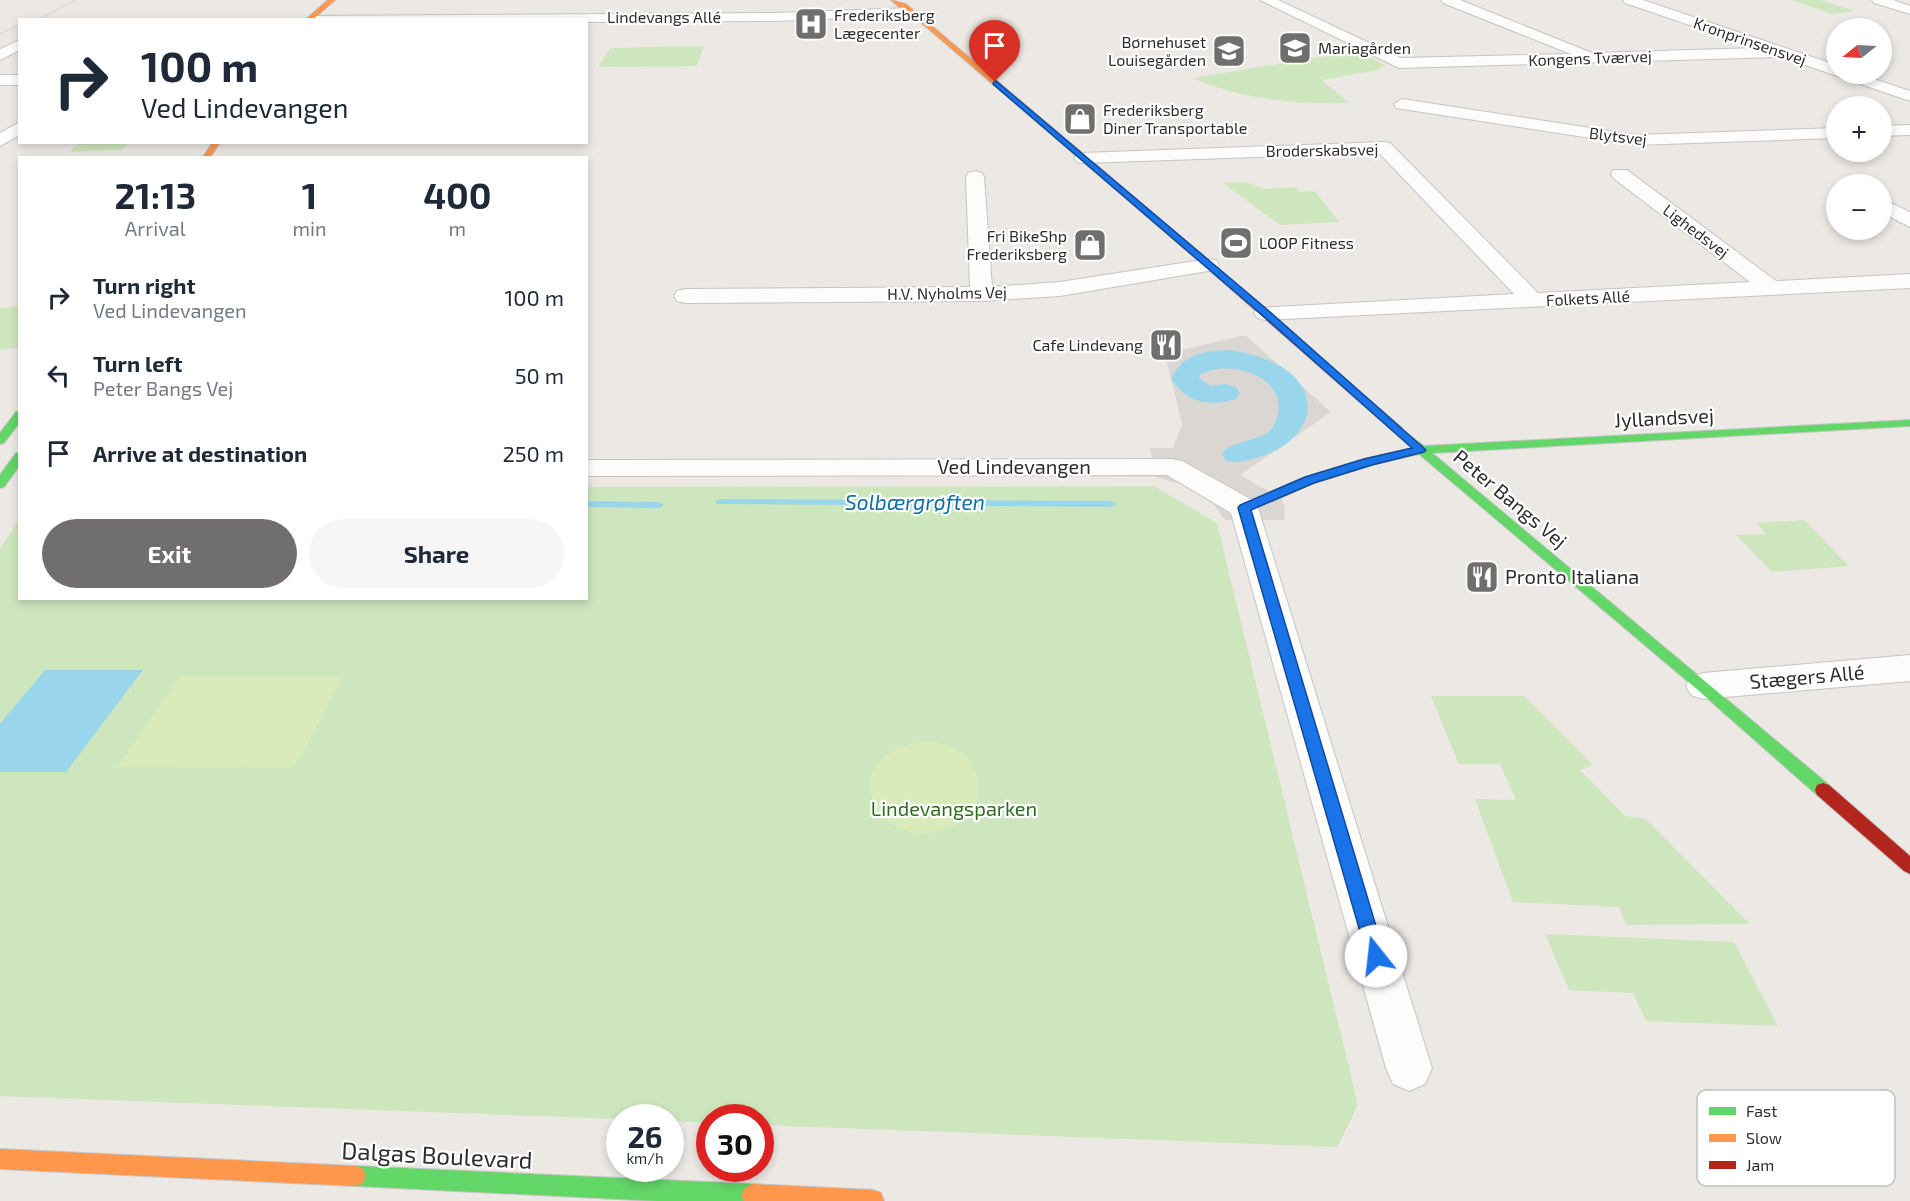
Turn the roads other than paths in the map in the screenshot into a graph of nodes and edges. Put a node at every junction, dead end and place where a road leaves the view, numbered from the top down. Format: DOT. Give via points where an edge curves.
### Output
graph roads {
  1 [pos="894,0"];
  2 [pos="1267,0"];
  3 [pos="1448,0"];
  4 [pos="1630,0"];
  5 [pos="1879,0"];
  6 [pos="337,2"];
  7 [pos="1910,10"];
  8 [pos="910,12"];
  9 [pos="312,18"];
  10 [pos="323,18"];
  11 [pos="502,18"];
  12 [pos="18,45"];
  13 [pos="1782,52"];
  14 [pos="0,55"];
  15 [pos="1597,58"];
  16 [pos="1826,67"];
  17 [pos="0,80"];
  18 [pos="18,80"];
  19 [pos="1875,84"];
  20 [pos="1910,96"];
  21 [pos="1402,104"];
  22 [pos="18,128"];
  23 [pos="1910,130"];
  24 [pos="1892,131"];
  25 [pos="1826,133"];
  26 [pos="0,141"];
  27 [pos="1083,158"];
  28 [pos="1620,174"];
  29 [pos="975,177"];
  30 [pos="1892,210"];
  31 [pos="1910,221"];
  32 [pos="1208,265"];
  33 [pos="1910,281"];
  34 [pos="1771,288"];
  35 [pos="981,294"];
  36 [pos="685,296"];
  37 [pos="1533,301"];
  38 [pos="1265,313"];
  39 [pos="18,417"];
  40 [pos="1910,423"];
  41 [pos="0,441"];
  42 [pos="1420,450"];
  43 [pos="588,468"];
  44 [pos="1245,508"];
  45 [pos="1910,668"];
  46 [pos="1703,686"];
  47 [pos="1910,866"];
  48 [pos="1409,1068"];
  49 [pos="0,1160"];
  50 [pos="510,1182"];
  51 [pos="505,1201"];
  52 [pos="873,1201"];
  1 -- 8 [label="street, Peter Bangs Vej"];
  2 -- 15 [label="street, Kongens Tværvej" via="1399,63"];
  3 -- 15 [label="street"];
  4 -- 13 [label="street, Kronprinsensvej"];
  5 -- 7 [label="street"];
  6 -- 9 [label="street"];
  6 -- 10 [label="street"];
  8 -- 11 [label="street, Lindevangs Allé" via="861,16"];
  8 -- 27 [label="street, Peter Bangs Vej"];
  12 -- 14 [label="street"];
  13 -- 15 [label="street, Kongens Tværvej"];
  13 -- 16 [label="street, Kronprinsensvej"];
  17 -- 18 [label="street"];
  19 -- 20 [label="street"];
  21 -- 25 [label="street, Blytsvej" via="1636,140"];
  22 -- 26 [label="street"];
  23 -- 24 [label="street"];
  27 -- 32 [label="street, Peter Bangs Vej"];
  27 -- 37 [label="street, Broderskabsvej" via="1384,147"];
  28 -- 34 [label="street, Lighedsvej"];
  29 -- 35 [label="street"];
  30 -- 31 [label="street"];
  32 -- 35 [label="street, H.V. Nyholms Vej" via="1060,289"];
  32 -- 38 [label="street, Peter Bangs Vej"];
  33 -- 34 [label="street, Folkets Allé"];
  34 -- 37 [label="street, Folkets Allé"];
  35 -- 36 [label="street, H.V. Nyholms Vej"];
  37 -- 38 [label="street, Folkets Allé"];
  38 -- 42 [label="street, Peter Bangs Vej"];
  39 -- 41 [label="street"];
  40 -- 42 [label="street, Jyllandsvej"];
  42 -- 44 [label="street" via="1310,480"];
  42 -- 46 [label="street, Peter Bangs Vej"];
  43 -- 44 [label="street, Ved Lindevangen" via="1172,467"];
  44 -- 48 [label="street"];
  45 -- 46 [label="street, Stægers Allé"];
  46 -- 47 [label="street, Peter Bangs Vej"];
  49 -- 50 [label="street, Dalgas Boulevard"];
  50 -- 51 [label="street"];
  50 -- 52 [label="street, Dalgas Boulevard"];
}
